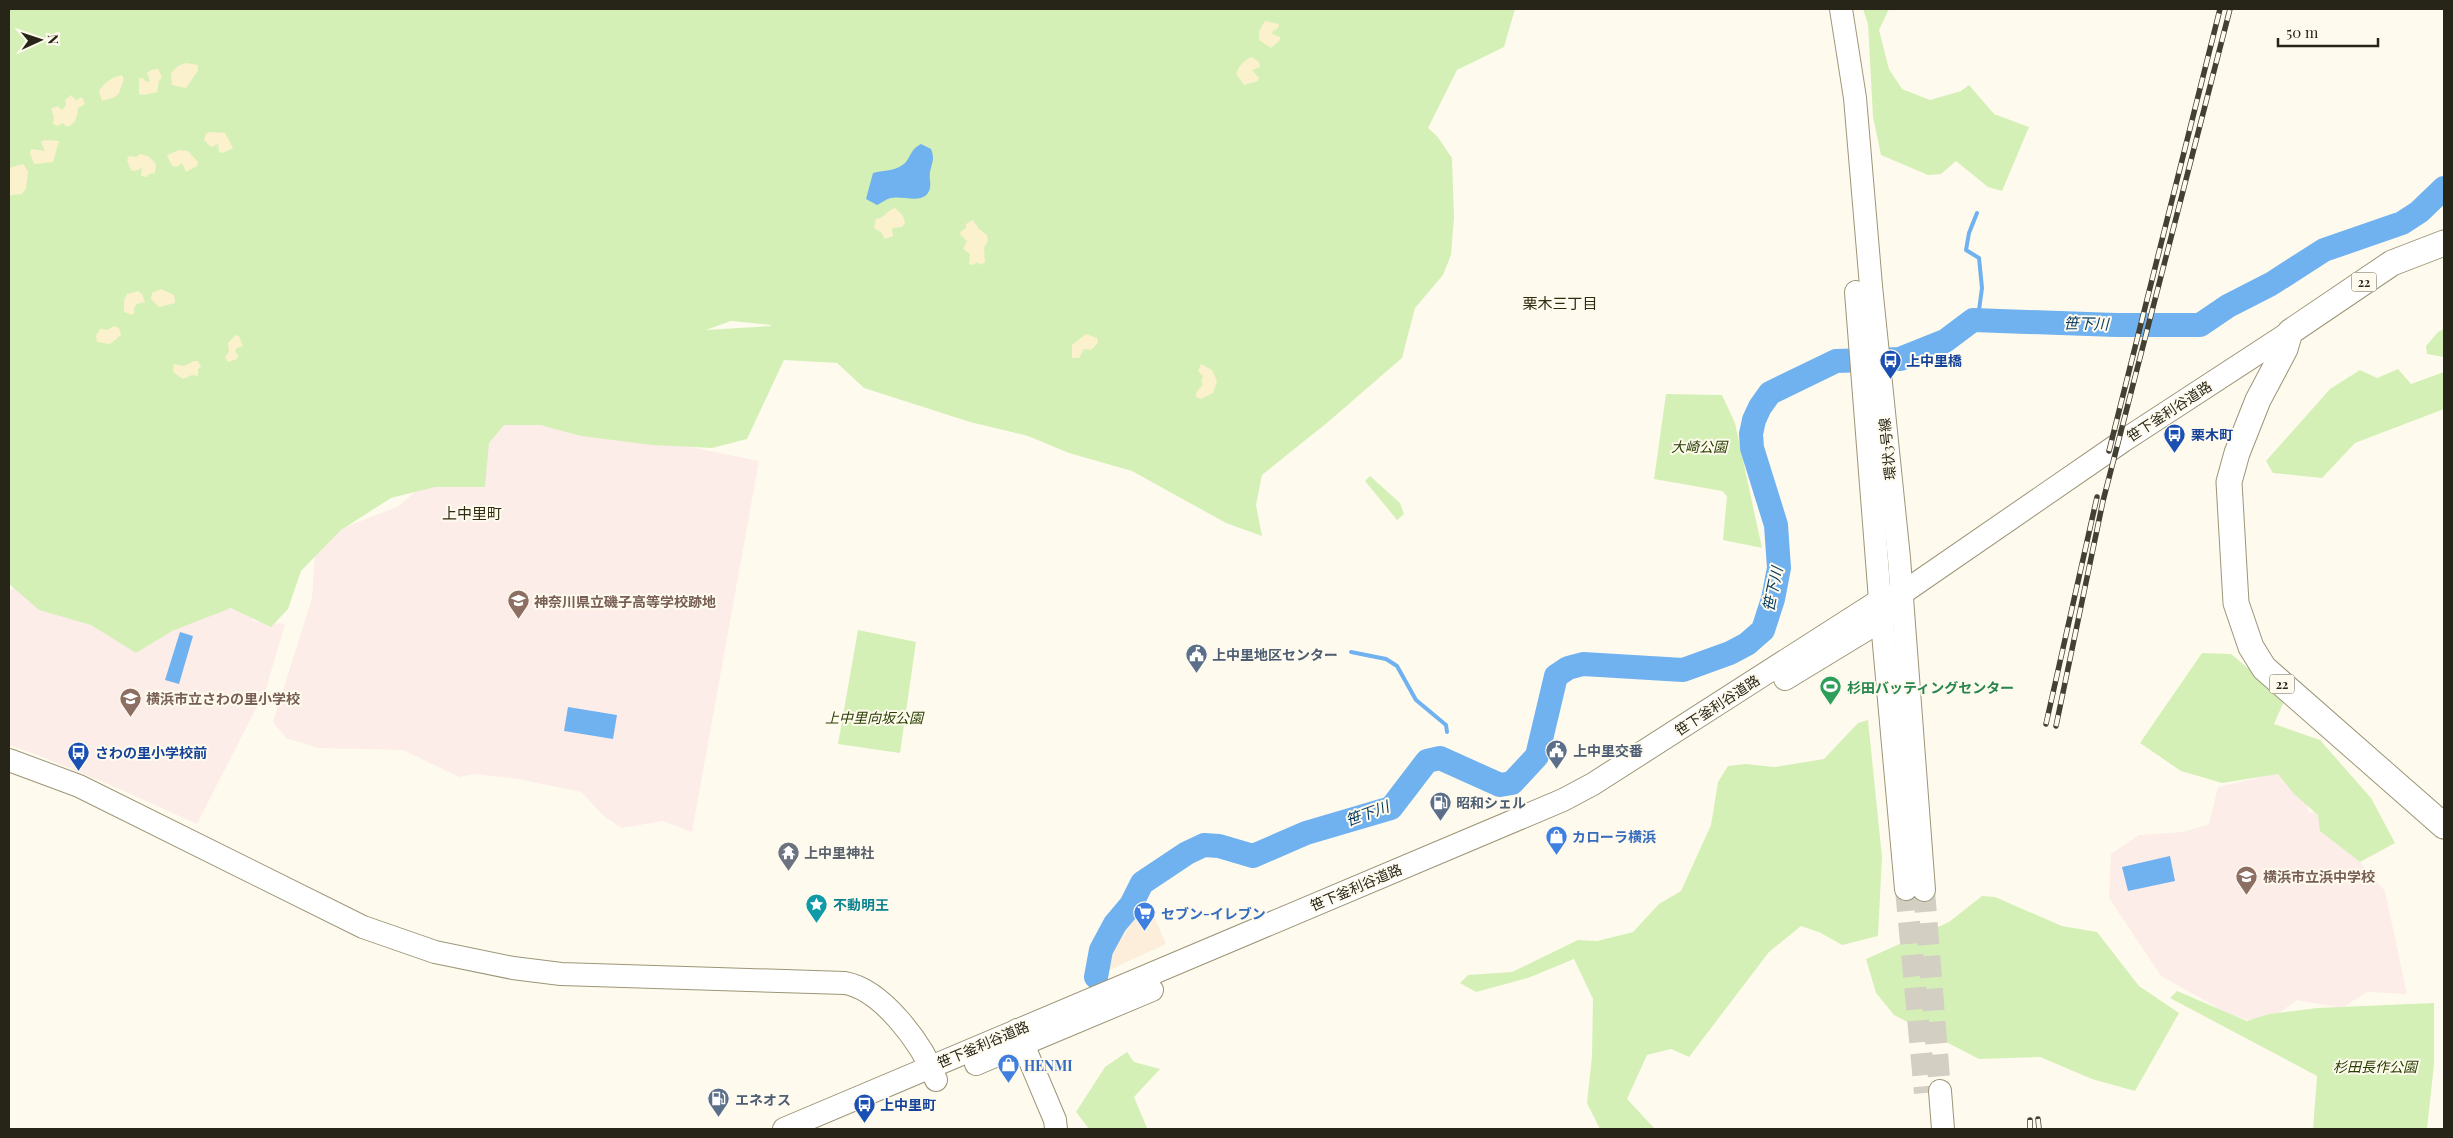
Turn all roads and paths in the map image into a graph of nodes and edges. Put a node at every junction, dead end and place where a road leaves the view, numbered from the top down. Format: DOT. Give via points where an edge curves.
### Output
graph roads {
  1 [pos="1826,9"];
  2 [pos="1841,9"];
  3 [pos="2444,243"];
  4 [pos="2290,332"];
  5 [pos="1868,342"];
  6 [pos="1872,381"];
  7 [pos="1901,594"];
  8 [pos="1881,610"];
  9 [pos="9,760"];
  10 [pos="2444,826"];
  11 [pos="1020,1037"];
  12 [pos="934,1073"];
  13 [pos="784,1129"];
  14 [pos="822,1129"];
  15 [pos="1056,1129"];
  16 [pos="1927,1129"];
  17 [pos="1943,1129"];
  1 -- 5 [label="street, 環状3号線" via="1840,90"];
  2 -- 5 [label="street, 環状3号線" via="1855,98"];
  3 -- 4 [label="main road, 笹下釜利谷道路 / 22" via="2392,263"];
  4 -- 7 [label="street, 笹下釜利谷道路" via="2123,441"];
  4 -- 10 [label="main road, 22" via="2285,349 2258,400 2229,482 2235,587 2241,620 2264,668"];
  5 -- 6 [label="street, 環状3号線"];
  6 -- 7 [label="street, 環状3号線"];
  6 -- 8 [label="street, 環状3号線"];
  7 -- 8 [label="street, 笹下釜利谷道路"];
  7 -- 8 [label="street, 環状3号線" via="1915,889"];
  8 -- 11 [label="street, 笹下釜利谷道路" via="1601,795 1568,813"];
  9 -- 12 [label="street" via="79,786 363,927 435,952 512,968 561,974 857,985 880,1000"];
  11 -- 12 [label="street, 笹下釜利谷道路"];
  11 -- 15 [label="street"];
  12 -- 13 [label="street, 笹下釜利谷道路"];
  12 -- 14 [label="street, 笹下釜利谷道路"];
  16 -- 17 [label="street" via="1932,1092"];
}
